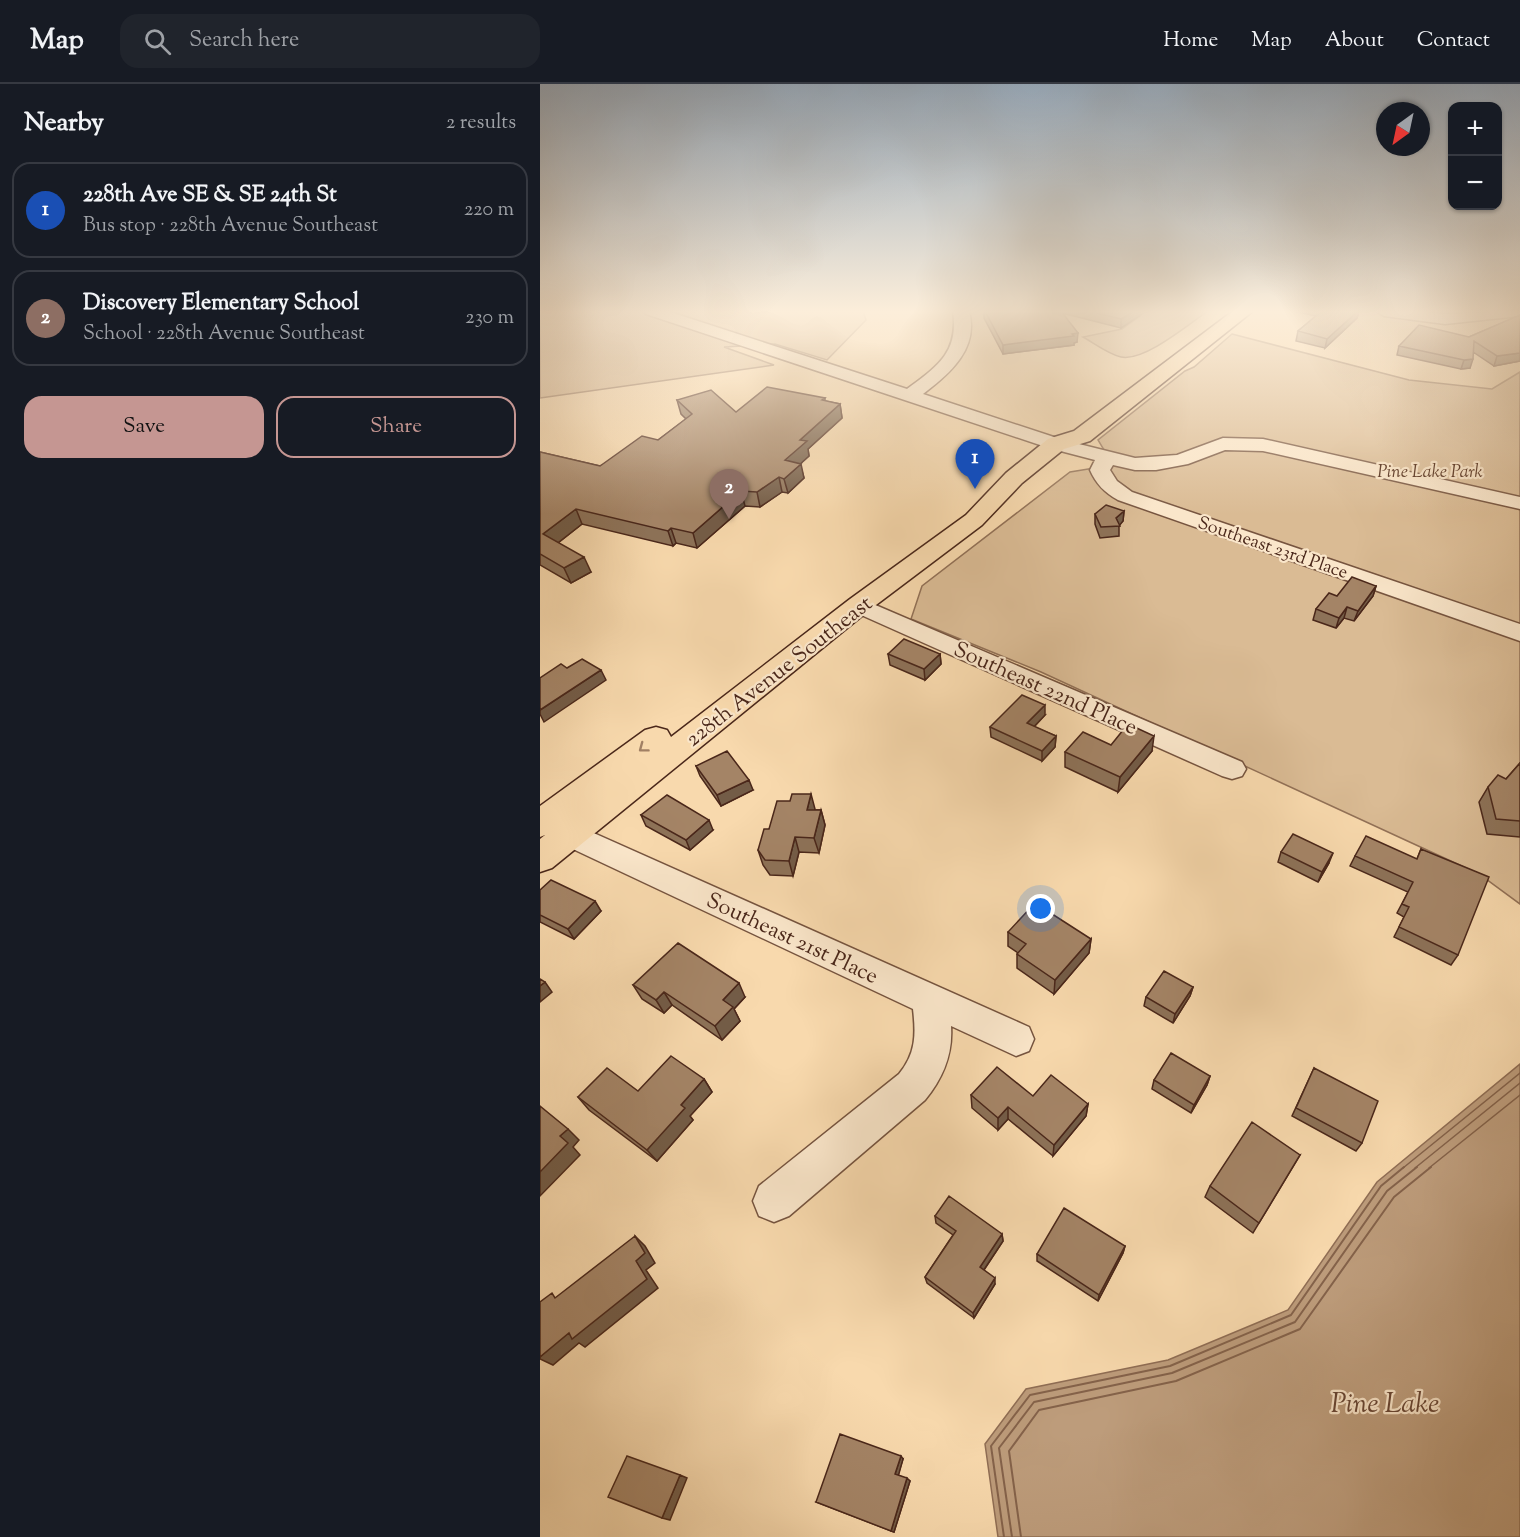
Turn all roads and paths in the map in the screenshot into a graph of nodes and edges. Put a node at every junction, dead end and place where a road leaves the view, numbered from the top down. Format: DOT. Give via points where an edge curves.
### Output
graph roads {
  1 [pos="861,379"];
  2 [pos="930,379"];
  3 [pos="1135,379"];
  4 [pos="911,395"];
  5 [pos="1056,444"];
  6 [pos="1107,457"];
  7 [pos="1014,478"];
  8 [pos="1520,503"];
  9 [pos="859,605"];
  10 [pos="1520,633"];
  11 [pos="740,675"];
  12 [pos="669,756"];
  13 [pos="1232,769"];
  14 [pos="555,829"];
  15 [pos="540,858"];
  16 [pos="930,1000"];
  17 [pos="1016,1039"];
  18 [pos="774,1201"];
  1 -- 4 [label="street"];
  2 -- 4 [label="street"];
  3 -- 5 [label="main road, 228th Avenue Southeast" via="1061,429"];
  4 -- 5 [label="street"];
  5 -- 6 [label="street"];
  5 -- 7 [label="main road, 228th Avenue Southeast"];
  6 -- 8 [label="street" via="1156,464 1181,460 1223,444 1263,445"];
  6 -- 10 [label="street, Southeast 23rd Place" via="1100,470 1103,478 1125,495"];
  7 -- 9 [label="main road, 228th Avenue Southeast" via="974,520"];
  7 -- 11 [label="main road, 228th Avenue Southeast" via="955,511"];
  9 -- 12 [label="main road, 228th Avenue Southeast"];
  9 -- 13 [label="street, Southeast 22nd Place"];
  11 -- 12 [label="main road" via="729,693"];
  11 -- 14 [label="main road, 228th Avenue Southeast, one-way"];
  12 -- 14 [label="main road, 228th Avenue Southeast"];
  14 -- 15 [label="main road, 228th Avenue Southeast"];
  14 -- 16 [label="street, Southeast 21st Place"];
  16 -- 17 [label="street, Southeast 21st Place"];
  16 -- 18 [label="street" via="933,1057 926,1072"];
}
